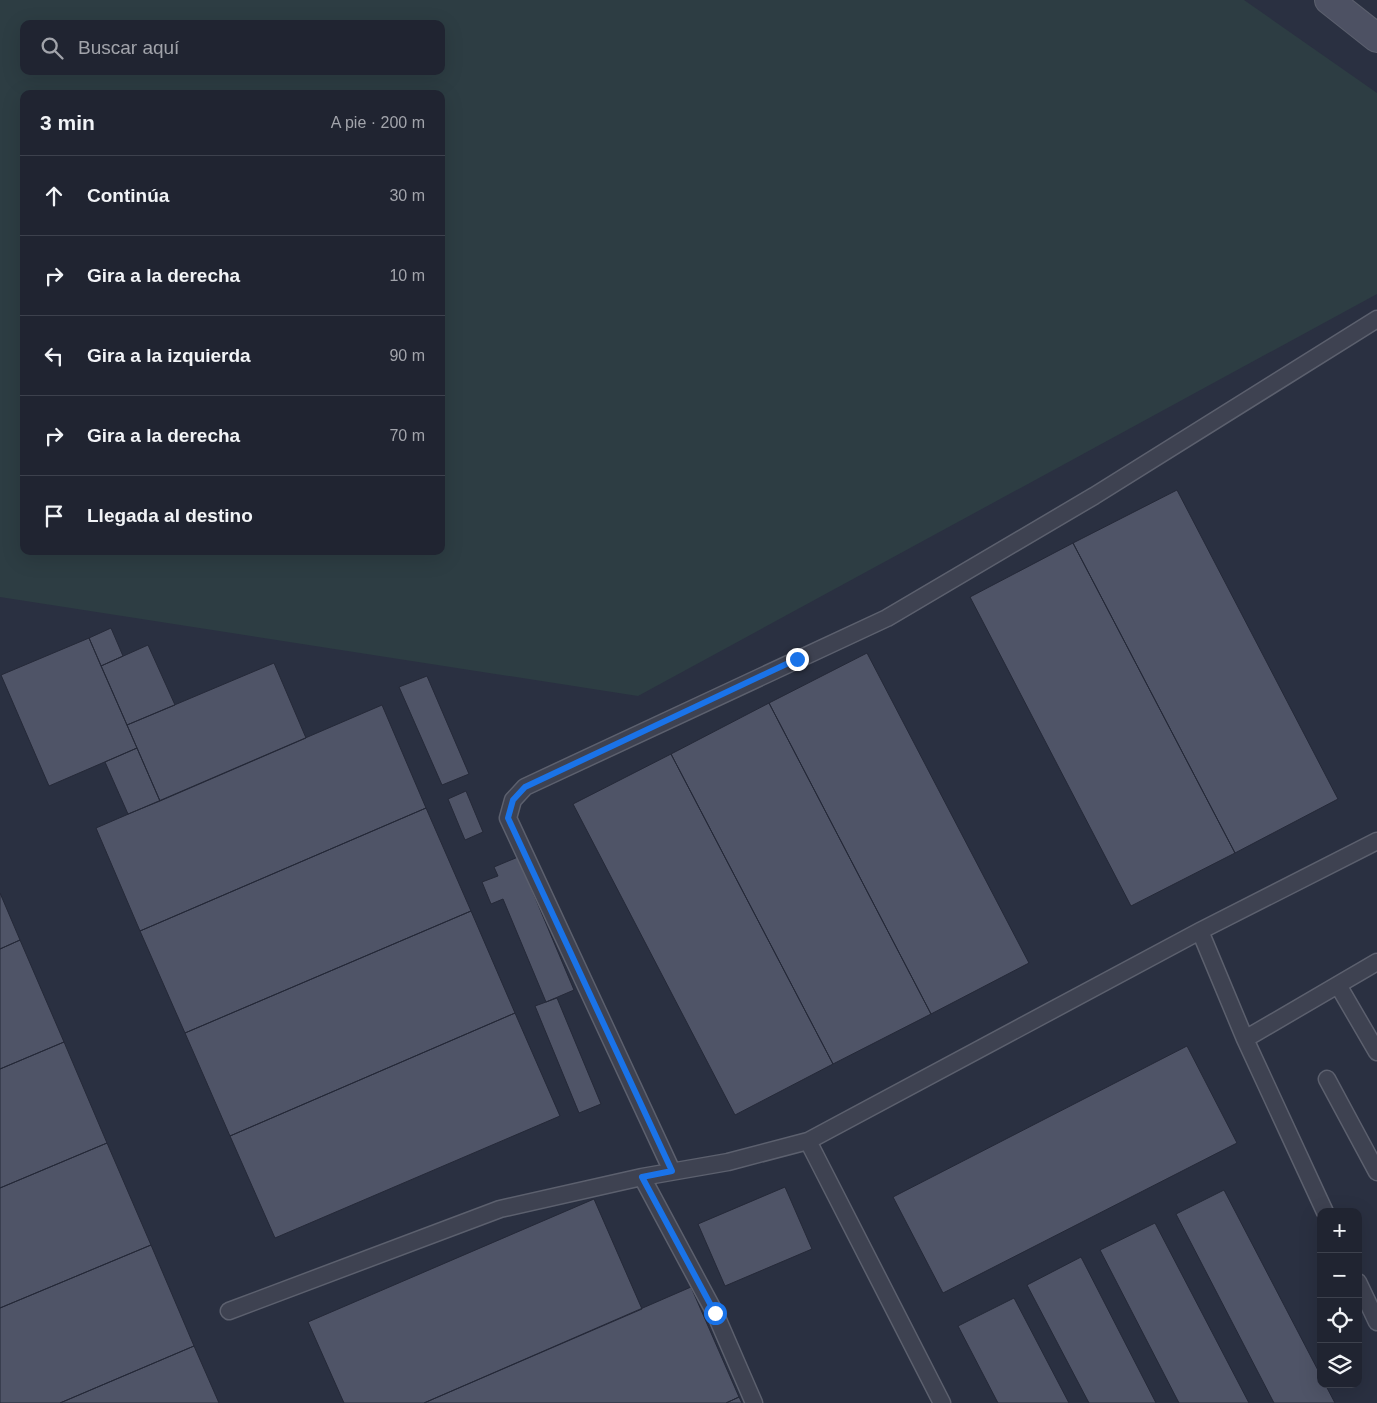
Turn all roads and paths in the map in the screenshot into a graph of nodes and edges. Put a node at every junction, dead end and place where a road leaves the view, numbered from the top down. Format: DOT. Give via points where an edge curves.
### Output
graph roads {
  1 [pos="1329,0"];
  2 [pos="1377,38"];
  3 [pos="1377,319"];
  4 [pos="1377,841"];
  5 [pos="1200,931"];
  6 [pos="1377,962"];
  7 [pos="1338,985"];
  8 [pos="1245,1039"];
  9 [pos="1377,1052"];
  10 [pos="1328,1079"];
  11 [pos="808,1141"];
  12 [pos="672,1171"];
  13 [pos="1377,1172"];
  14 [pos="642,1177"];
  15 [pos="1324,1208"];
  16 [pos="1362,1290"];
  17 [pos="229,1310"];
  18 [pos="1377,1322"];
  19 [pos="754,1403"];
  20 [pos="942,1403"];
  1 -- 2 [label="street"];
  3 -- 12 [label="lane" via="1094,496 887,618 525,787 513,800 508,818"];
  4 -- 5 [label="lane"];
  5 -- 8 [label="lane"];
  5 -- 11 [label="lane"];
  6 -- 7 [label="lane"];
  7 -- 8 [label="lane"];
  7 -- 9 [label="lane"];
  8 -- 15 [label="lane"];
  10 -- 13 [label="lane"];
  11 -- 12 [label="lane" via="728,1162"];
  11 -- 20 [label="lane"];
  12 -- 14 [label="lane"];
  14 -- 17 [label="lane" via="500,1209"];
  14 -- 19 [label="lane" via="715,1313"];
  16 -- 18 [label="lane"];
}
